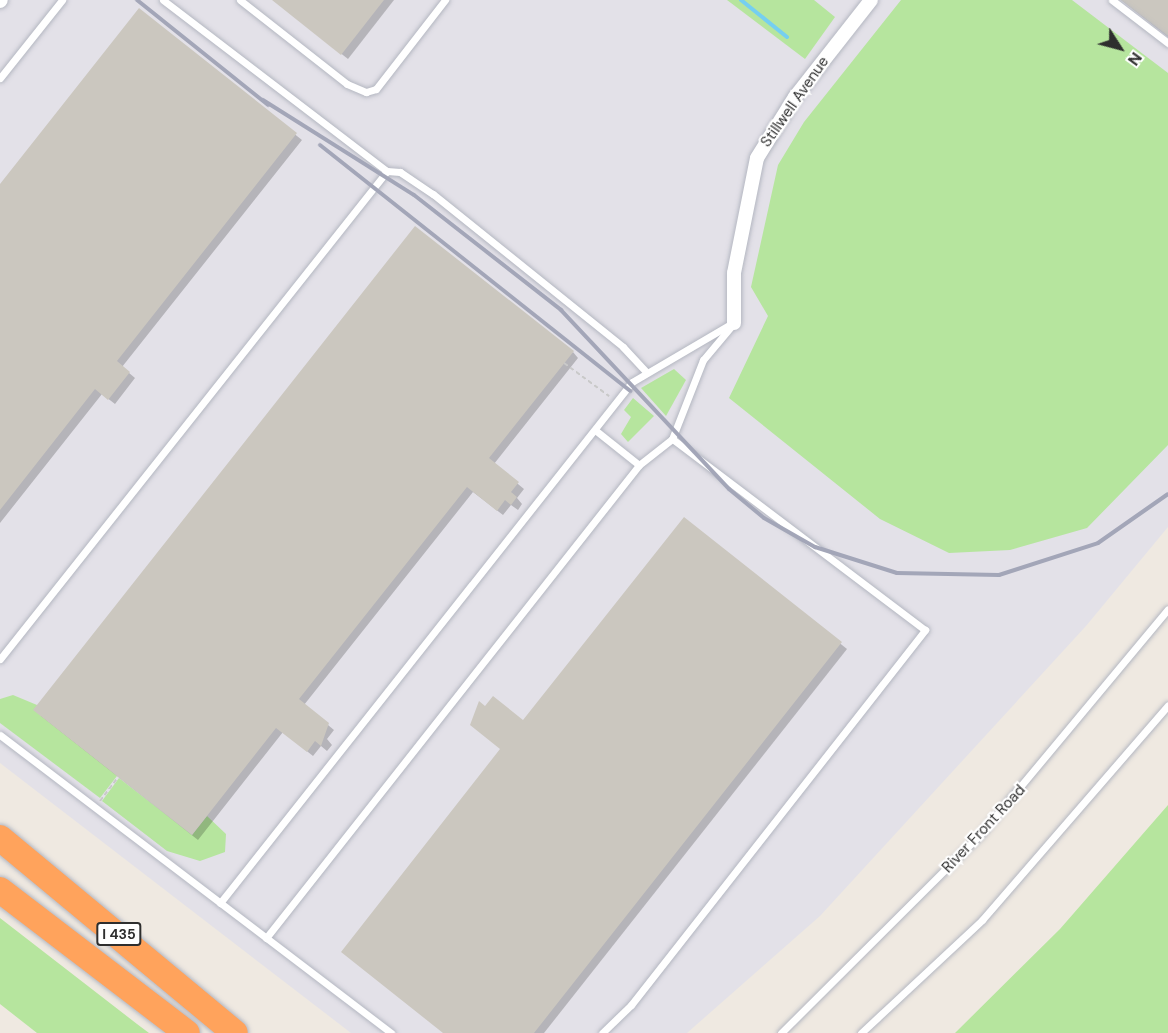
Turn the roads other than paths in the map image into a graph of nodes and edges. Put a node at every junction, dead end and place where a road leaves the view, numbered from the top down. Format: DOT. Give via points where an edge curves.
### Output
graph roads {
  1 [pos="62,0"];
  2 [pos="163,0"];
  3 [pos="240,0"];
  4 [pos="445,0"];
  5 [pos="871,0"];
  6 [pos="1112,0"];
  7 [pos="1168,43"];
  8 [pos="0,78"];
  9 [pos="387,171"];
  10 [pos="734,323"];
  11 [pos="647,373"];
  12 [pos="595,430"];
  13 [pos="672,440"];
  14 [pos="639,465"];
  15 [pos="1168,609"];
  16 [pos="0,659"];
  17 [pos="1168,705"];
  18 [pos="0,735"];
  19 [pos="0,838"];
  20 [pos="0,890"];
  21 [pos="220,903"];
  22 [pos="266,938"];
  23 [pos="187,1033"];
  24 [pos="235,1033"];
  25 [pos="391,1033"];
  26 [pos="602,1033"];
  27 [pos="781,1033"];
  28 [pos="861,1033"];
  1 -- 8 [label="lane"];
  2 -- 9 [label="lane"];
  3 -- 4 [label="lane" via="347,84 366,92 376,89"];
  5 -- 10 [label="street, Stillwell Avenue" via="795,97 757,158 734,273"];
  6 -- 7 [label="lane"];
  9 -- 11 [label="lane" via="400,172 432,194 623,347"];
  9 -- 16 [label="lane"];
  10 -- 11 [label="lane"];
  10 -- 13 [label="lane" via="703,360"];
  11 -- 12 [label="lane" via="616,402"];
  12 -- 14 [label="lane"];
  12 -- 21 [label="lane"];
  13 -- 14 [label="lane"];
  13 -- 26 [label="lane" via="925,630 631,1005"];
  14 -- 22 [label="lane"];
  15 -- 27 [label="lane, River Front Road" via="979,836"];
  17 -- 28 [label="lane" via="982,920"];
  18 -- 21 [label="lane"];
  19 -- 24 [label="highway, I 435"];
  20 -- 23 [label="highway, I 435"];
  21 -- 22 [label="lane"];
  22 -- 25 [label="lane"];
}
